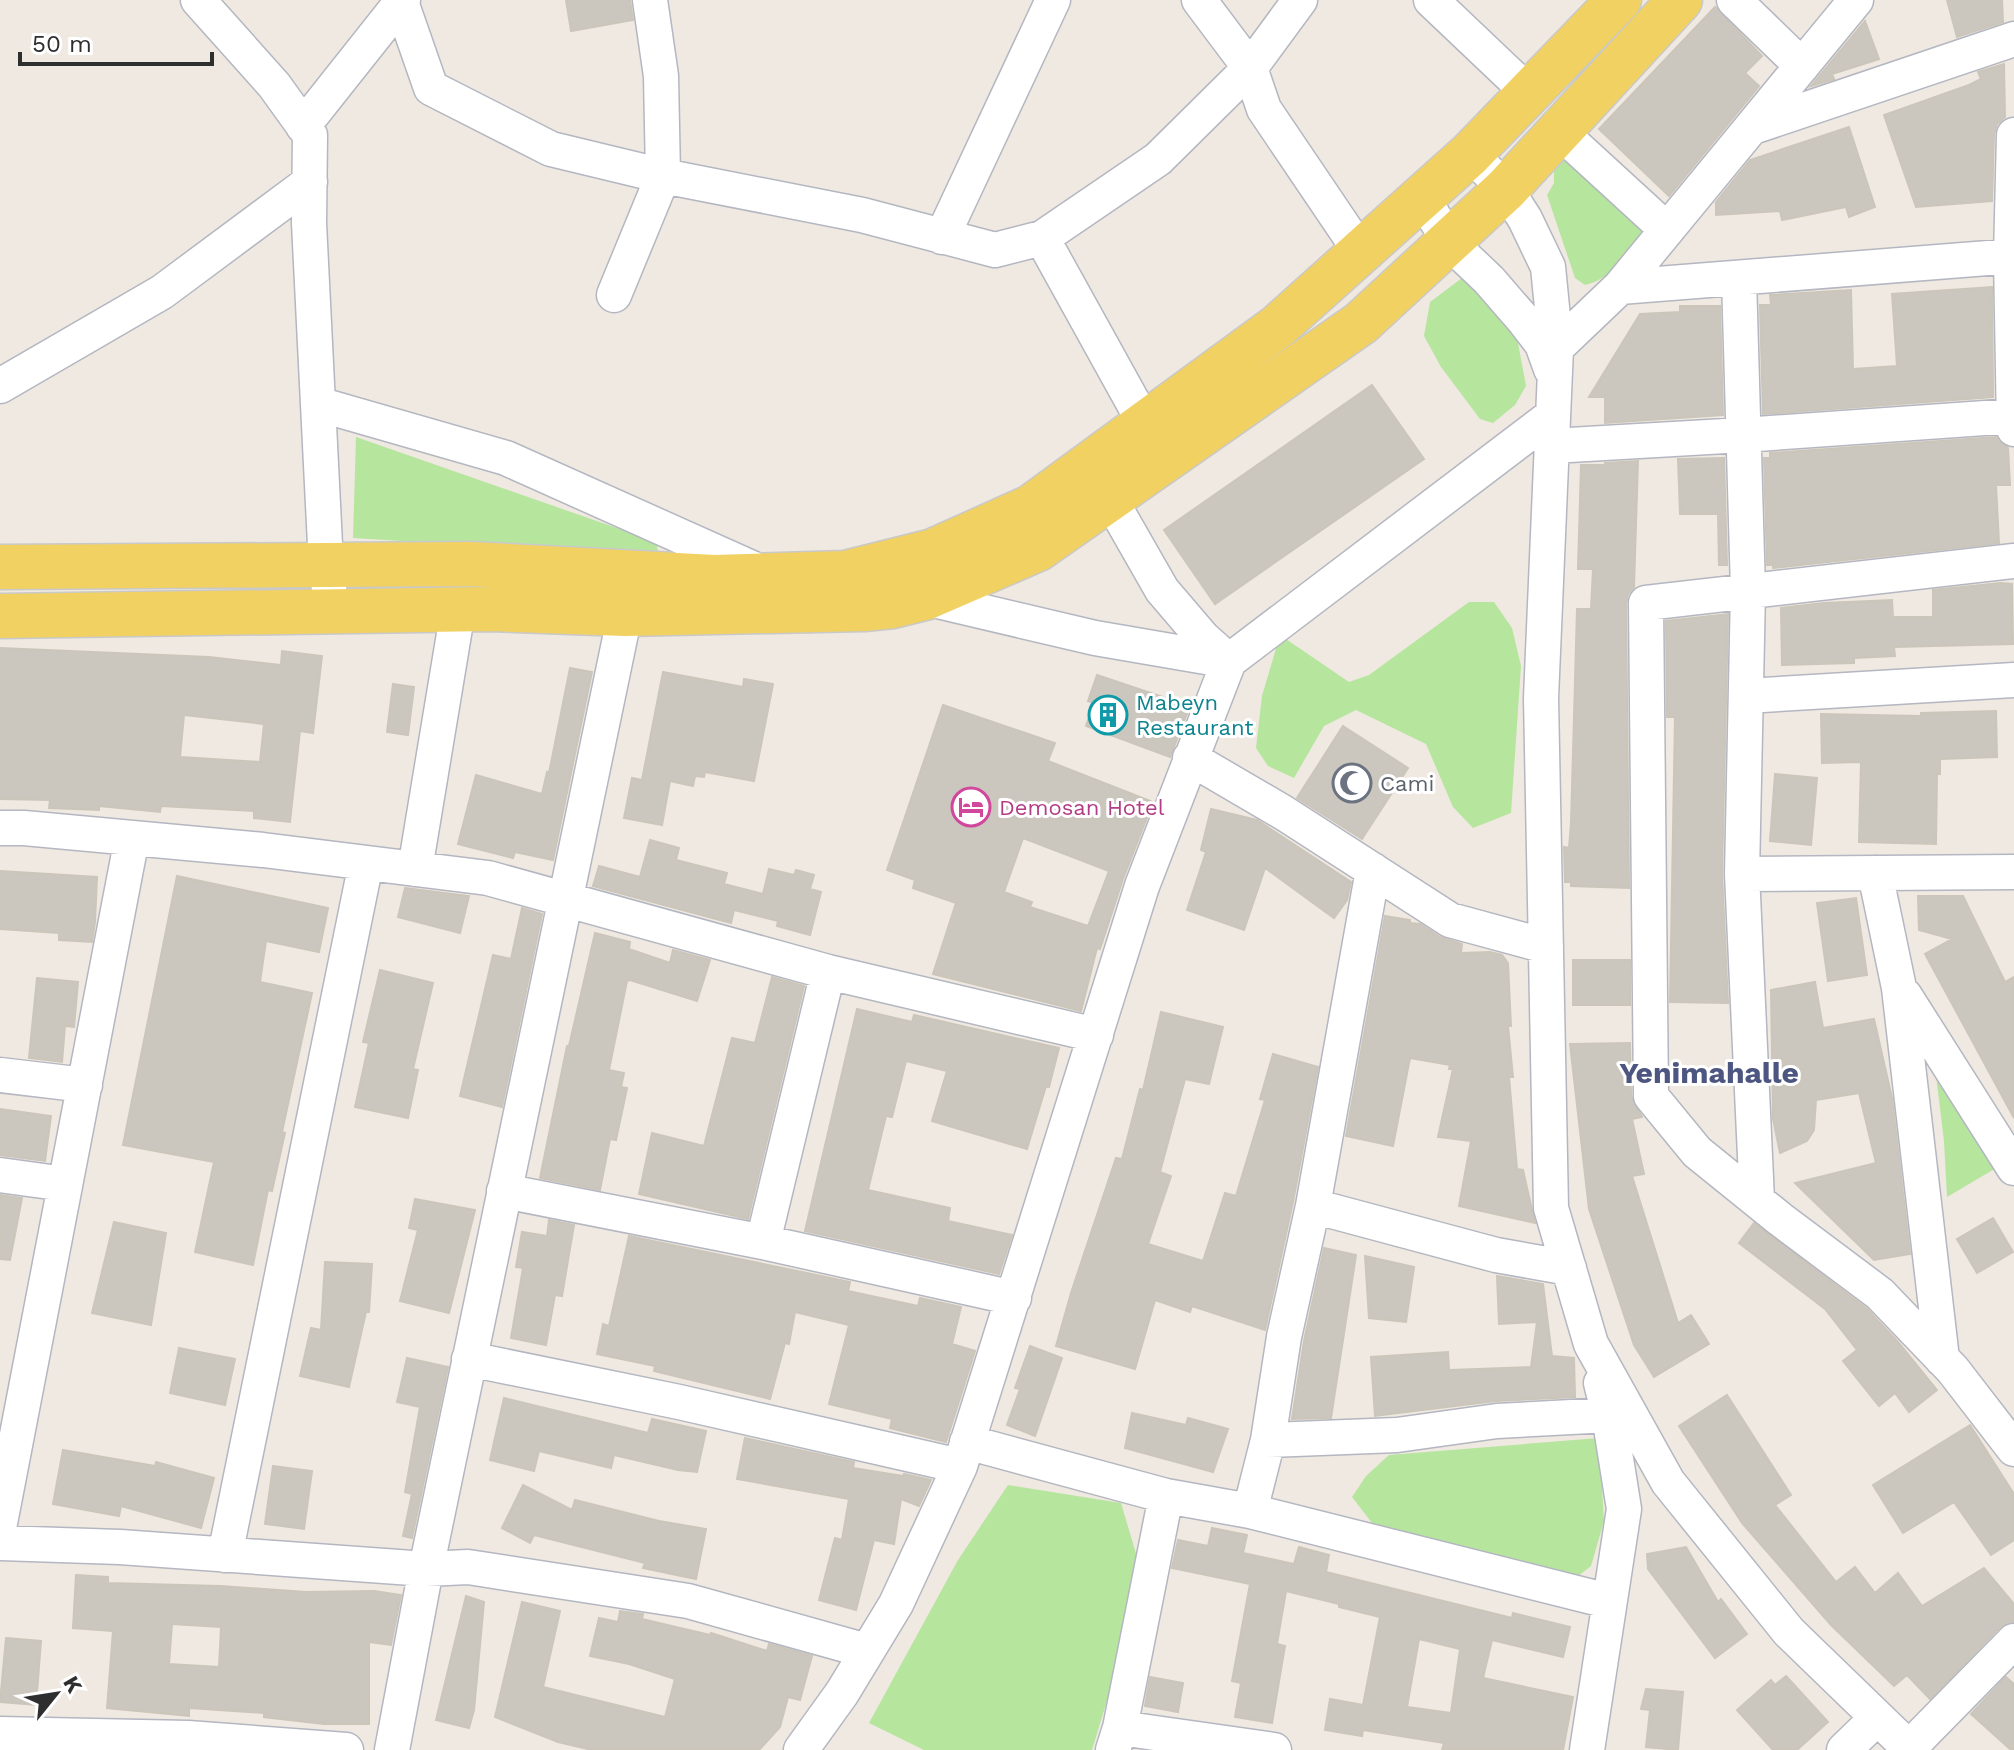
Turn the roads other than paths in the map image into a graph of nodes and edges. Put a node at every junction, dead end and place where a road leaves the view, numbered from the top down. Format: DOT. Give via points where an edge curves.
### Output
graph roads {
  1 [pos="198,0"];
  2 [pos="650,0"];
  3 [pos="1053,0"];
  4 [pos="1199,0"];
  5 [pos="1300,0"];
  6 [pos="1431,0"];
  7 [pos="1619,0"];
  8 [pos="1680,0"];
  9 [pos="1734,0"];
  10 [pos="1856,0"];
  11 [pos="402,1"];
  12 [pos="2014,39"];
  13 [pos="1802,66"];
  14 [pos="1250,68"];
  15 [pos="1529,93"];
  16 [pos="303,126"];
  17 [pos="1752,127"];
  18 [pos="1559,131"];
  19 [pos="2014,135"];
  20 [pos="1470,154"];
  21 [pos="663,176"];
  22 [pos="310,182"];
  23 [pos="1506,189"];
  24 [pos="1422,197"];
  25 [pos="1667,230"];
  26 [pos="942,237"];
  27 [pos="1042,238"];
  28 [pos="1450,243"];
  29 [pos="1360,251"];
  30 [pos="2012,256"];
  31 [pos="1739,278"];
  32 [pos="1620,287"];
  33 [pos="614,295"];
  34 [pos="1555,363"];
  35 [pos="0,386"];
  36 [pos="318,404"];
  37 [pos="2014,416"];
  38 [pos="1145,424"];
  39 [pos="2014,429"];
  40 [pos="1553,430"];
  41 [pos="1743,435"];
  42 [pos="1110,499"];
  43 [pos="2014,561"];
  44 [pos="326,565"];
  45 [pos="0,567"];
  46 [pos="768,575"];
  47 [pos="1748,591"];
  48 [pos="925,598"];
  49 [pos="458,610"];
  50 [pos="332,612"];
  51 [pos="625,614"];
  52 [pos="0,616"];
  53 [pos="1229,661"];
  54 [pos="2014,680"];
  55 [pos="1746,696"];
  56 [pos="1190,758"];
  57 [pos="0,828"];
  58 [pos="132,838"];
  59 [pos="366,863"];
  60 [pos="415,869"];
  61 [pos="1373,870"];
  62 [pos="2014,872"];
  63 [pos="1875,873"];
  64 [pos="1742,874"];
  65 [pos="566,899"];
  66 [pos="1546,946"];
  67 [pos="828,972"];
  68 [pos="1899,988"];
  69 [pos="1096,1035"];
  70 [pos="0,1075"];
  71 [pos="85,1085"];
  72 [pos="2014,1168"];
  73 [pos="0,1175"];
  74 [pos="65,1184"];
  75 [pos="504,1191"];
  76 [pos="1757,1200"];
  77 [pos="1313,1206"];
  78 [pos="763,1242"];
  79 [pos="1569,1268"];
  80 [pos="1014,1298"];
  81 [pos="1591,1344"];
  82 [pos="469,1359"];
  83 [pos="1942,1359"];
  84 [pos="1609,1415"];
  85 [pos="2008,1430"];
  86 [pos="8,1438"];
  87 [pos="1268,1440"];
  88 [pos="963,1454"];
  89 [pos="1166,1496"];
  90 [pos="1250,1511"];
  91 [pos="0,1523"];
  92 [pos="0,1543"];
  93 [pos="225,1555"];
  94 [pos="426,1569"];
  95 [pos="1608,1601"];
  96 [pos="867,1651"];
  97 [pos="2009,1654"];
  98 [pos="1877,1718"];
  99 [pos="0,1734"];
  100 [pos="1116,1739"];
  101 [pos="1910,1749"];
  102 [pos="346,1750"];
  103 [pos="392,1750"];
  104 [pos="801,1750"];
  105 [pos="1274,1750"];
  106 [pos="1587,1750"];
  107 [pos="1844,1750"];
  1 -- 16 [label="street"];
  2 -- 21 [label="street" via="661,76"];
  3 -- 26 [label="street"];
  4 -- 14 [label="street"];
  5 -- 14 [label="street"];
  6 -- 15 [label="street"];
  7 -- 15 [label="main road"];
  8 -- 18 [label="main road"];
  9 -- 13 [label="street"];
  10 -- 13 [label="street"];
  11 -- 16 [label="street"];
  11 -- 21 [label="street" via="431,88 551,149"];
  12 -- 17 [label="street"];
  13 -- 17 [label="street"];
  14 -- 27 [label="street" via="1158,159"];
  14 -- 29 [label="street" via="1264,109"];
  15 -- 20 [label="main road"];
  16 -- 22 [label="street" via="310,135"];
  17 -- 25 [label="street"];
  18 -- 23 [label="main road"];
  18 -- 25 [label="street"];
  19 -- 30 [label="street"];
  20 -- 23 [label="street"];
  20 -- 24 [label="main road"];
  21 -- 26 [label="street" via="862,215"];
  21 -- 33 [label="street"];
  22 -- 35 [label="street" via="162,292"];
  22 -- 36 [label="street"];
  23 -- 28 [label="main road"];
  23 -- 34 [label="street" via="1548,267"];
  24 -- 28 [label="street"];
  24 -- 29 [label="main road"];
  25 -- 32 [label="street"];
  26 -- 27 [label="street" via="995,250"];
  27 -- 38 [label="street"];
  28 -- 34 [label="street" via="1489,280"];
  28 -- 42 [label="main road" via="1361,323"];
  29 -- 38 [label="main road" via="1277,327"];
  30 -- 31 [label="street"];
  30 -- 37 [label="street"];
  31 -- 32 [label="street"];
  31 -- 41 [label="street"];
  32 -- 34 [label="street"];
  34 -- 40 [label="street"];
  36 -- 44 [label="street"];
  36 -- 46 [label="street" via="506,458"];
  37 -- 39 [label="street"];
  37 -- 41 [label="street"];
  38 -- 46 [label="main road" via="1031,507 933,551 845,573"];
  40 -- 41 [label="street"];
  40 -- 53 [label="street"];
  40 -- 66 [label="street" via="1541,698"];
  41 -- 47 [label="street"];
  42 -- 48 [label="main road" via="1038,549"];
  42 -- 53 [label="street" via="1162,590"];
  43 -- 47 [label="street"];
  44 -- 45 [label="main road"];
  44 -- 46 [label="main road" via="470,564"];
  44 -- 50 [label="street"];
  47 -- 55 [label="street"];
  47 -- 76 [label="street" via="1646,603 1651,1096 1697,1152"];
  48 -- 51 [label="main road" via="864,609"];
  48 -- 53 [label="street" via="1095,638"];
  49 -- 50 [label="main road"];
  49 -- 51 [label="main road"];
  49 -- 60 [label="street"];
  50 -- 52 [label="main road"];
  51 -- 65 [label="street"];
  53 -- 56 [label="street"];
  54 -- 55 [label="street"];
  55 -- 64 [label="street"];
  56 -- 61 [label="street"];
  56 -- 69 [label="street" via="1142,886"];
  57 -- 58 [label="street"];
  58 -- 59 [label="street"];
  58 -- 71 [label="street"];
  59 -- 60 [label="street"];
  59 -- 93 [label="street"];
  60 -- 65 [label="street" via="488,878"];
  61 -- 66 [label="street" via="1450,920"];
  61 -- 77 [label="street"];
  62 -- 63 [label="street"];
  63 -- 64 [label="street"];
  63 -- 68 [label="street"];
  64 -- 76 [label="street"];
  65 -- 67 [label="street"];
  65 -- 75 [label="street"];
  66 -- 79 [label="street" via="1551,1208"];
  67 -- 69 [label="street"];
  67 -- 78 [label="street"];
  68 -- 72 [label="street"];
  68 -- 83 [label="street"];
  69 -- 80 [label="street"];
  70 -- 71 [label="street"];
  71 -- 74 [label="street"];
  73 -- 74 [label="street"];
  74 -- 86 [label="street"];
  75 -- 78 [label="street"];
  75 -- 82 [label="street"];
  76 -- 83 [label="street" via="1880,1294"];
  77 -- 79 [label="street" via="1496,1255"];
  77 -- 87 [label="street"];
  78 -- 80 [label="street"];
  79 -- 81 [label="street"];
  80 -- 88 [label="street"];
  81 -- 84 [label="street"];
  81 -- 98 [label="street" via="1668,1482 1789,1632"];
  82 -- 88 [label="street"];
  82 -- 94 [label="street"];
  83 -- 85 [label="street"];
  84 -- 87 [label="street" via="1497,1421 1397,1435"];
  84 -- 95 [label="street" via="1624,1509"];
  86 -- 91 [label="street"];
  87 -- 90 [label="street"];
  88 -- 89 [label="street"];
  88 -- 96 [label="street" via="896,1604"];
  89 -- 90 [label="street"];
  89 -- 100 [label="street"];
  90 -- 95 [label="street"];
  92 -- 93 [label="street"];
  93 -- 94 [label="street"];
  94 -- 96 [label="street" via="468,1567 688,1601"];
  94 -- 103 [label="street"];
  95 -- 106 [label="street"];
  96 -- 104 [label="street"];
  97 -- 101 [label="street"];
  98 -- 101 [label="street"];
  98 -- 107 [label="street"];
  99 -- 102 [label="street" via="188,1738"];
  100 -- 105 [label="street"];
}
